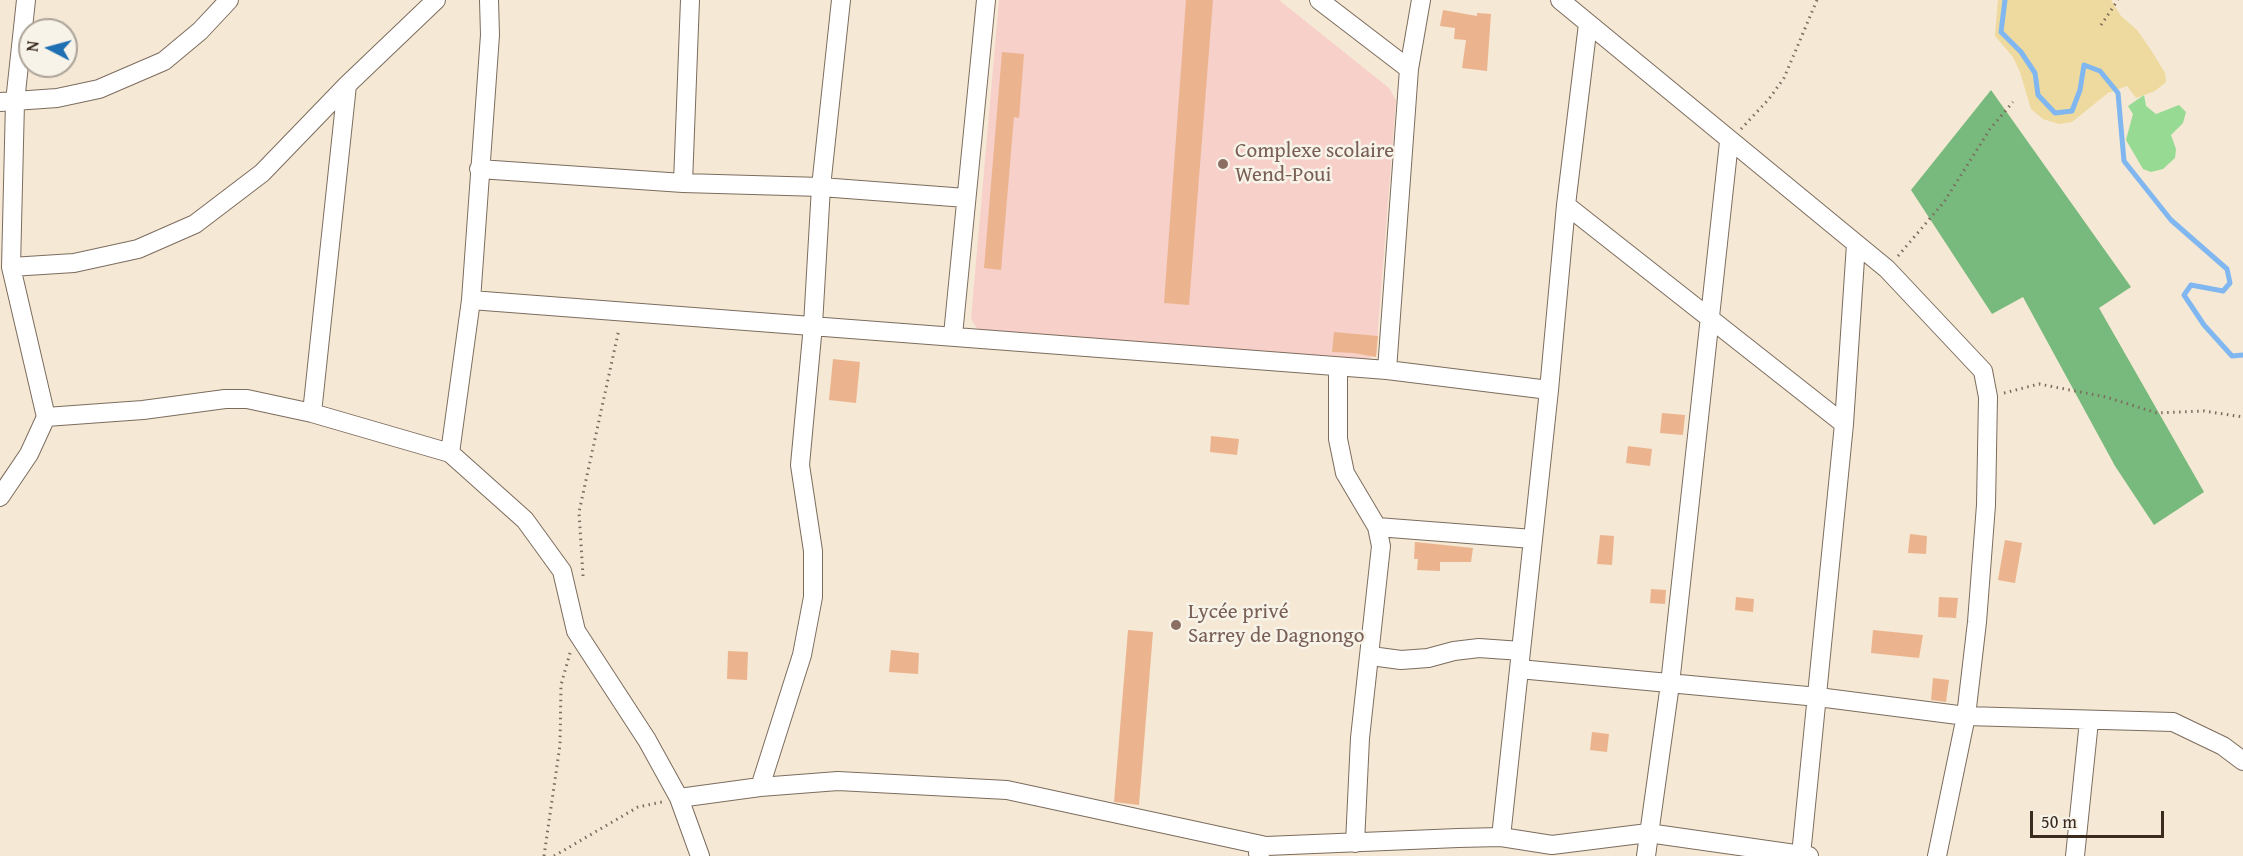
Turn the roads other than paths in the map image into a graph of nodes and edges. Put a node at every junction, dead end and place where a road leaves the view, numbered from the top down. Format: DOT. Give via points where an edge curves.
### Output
graph roads {
  1 [pos="26,0"];
  2 [pos="229,0"];
  3 [pos="436,0"];
  4 [pos="489,0"];
  5 [pos="690,0"];
  6 [pos="841,0"];
  7 [pos="986,0"];
  8 [pos="1319,0"];
  9 [pos="1421,0"];
  10 [pos="1560,0"];
  11 [pos="1588,24"];
  12 [pos="1410,69"];
  13 [pos="347,85"];
  14 [pos="8,102"];
  15 [pos="1729,142"];
  16 [pos="479,170"];
  17 [pos="683,183"];
  18 [pos="821,187"];
  19 [pos="966,198"];
  20 [pos="1566,205"];
  21 [pos="1856,244"];
  22 [pos="11,267"];
  23 [pos="471,300"];
  24 [pos="1708,317"];
  25 [pos="813,325"];
  26 [pos="953,335"];
  27 [pos="1338,368"];
  28 [pos="1387,370"];
  29 [pos="1549,390"];
  30 [pos="312,413"];
  31 [pos="46,417"];
  32 [pos="1844,424"];
  33 [pos="450,453"];
  34 [pos="0,497"];
  35 [pos="1377,527"];
  36 [pos="1533,539"];
  37 [pos="1521,651"];
  38 [pos="1371,656"];
  39 [pos="1519,669"];
  40 [pos="1670,684"];
  41 [pos="1818,697"];
  42 [pos="1966,716"];
  43 [pos="2089,721"];
  44 [pos="2243,761"];
  45 [pos="760,787"];
  46 [pos="679,798"];
  47 [pos="1648,834"];
  48 [pos="1501,837"];
  49 [pos="1355,843"];
  50 [pos="1260,851"];
  51 [pos="1805,855"];
  52 [pos="700,856"];
  53 [pos="1646,856"];
  54 [pos="1937,856"];
  55 [pos="2075,856"];
  1 -- 14 [label="street"];
  2 -- 14 [label="street" via="200,32 164,61 99,89"];
  3 -- 13 [label="street"];
  4 -- 16 [label="street" via="490,35"];
  5 -- 17 [label="street"];
  6 -- 18 [label="street"];
  7 -- 19 [label="street"];
  8 -- 12 [label="street"];
  9 -- 12 [label="street"];
  10 -- 11 [label="street"];
  11 -- 15 [label="street"];
  11 -- 20 [label="street"];
  12 -- 28 [label="street"];
  13 -- 22 [label="street" via="262,174 195,224 127,251 74,263"];
  13 -- 30 [label="street"];
  14 -- 22 [label="street"];
  15 -- 21 [label="street"];
  15 -- 24 [label="street"];
  16 -- 17 [label="street"];
  16 -- 23 [label="street"];
  17 -- 18 [label="street"];
  18 -- 19 [label="street"];
  18 -- 25 [label="street"];
  19 -- 26 [label="street"];
  20 -- 24 [label="street"];
  20 -- 29 [label="street"];
  21 -- 32 [label="street"];
  21 -- 42 [label="street" via="1887,269 1983,371 1988,397 1986,505"];
  22 -- 31 [label="street"];
  23 -- 25 [label="street"];
  23 -- 33 [label="street"];
  24 -- 32 [label="street"];
  24 -- 40 [label="street"];
  25 -- 26 [label="street"];
  25 -- 45 [label="street" via="800,465 813,551 813,597 802,655"];
  26 -- 27 [label="street"];
  27 -- 28 [label="street"];
  27 -- 35 [label="street" via="1338,439 1345,473"];
  28 -- 29 [label="street"];
  29 -- 36 [label="street"];
  30 -- 31 [label="street" via="247,399 225,399"];
  30 -- 33 [label="street"];
  31 -- 34 [label="street" via="29,454"];
  32 -- 41 [label="street"];
  33 -- 46 [label="street" via="525,520 546,546 562,571 576,631 647,740"];
  35 -- 36 [label="street"];
  35 -- 38 [label="street" via="1382,546"];
  36 -- 37 [label="street"];
  37 -- 38 [label="street" via="1479,648 1401,660"];
  37 -- 39 [label="street"];
  38 -- 49 [label="street" via="1360,738"];
  39 -- 40 [label="street"];
  39 -- 48 [label="street"];
  40 -- 41 [label="street"];
  40 -- 47 [label="street"];
  41 -- 42 [label="street"];
  41 -- 51 [label="street"];
  42 -- 43 [label="street"];
  42 -- 54 [label="street"];
  43 -- 44 [label="street" via="2173,722 2223,746"];
  43 -- 55 [label="street"];
  45 -- 46 [label="street"];
  45 -- 50 [label="street" via="838,781 1007,790"];
  46 -- 52 [label="street"];
  47 -- 48 [label="street" via="1552,845"];
  47 -- 51 [label="street"];
  47 -- 53 [label="street"];
  48 -- 49 [label="street"];
  49 -- 50 [label="street"];
}
